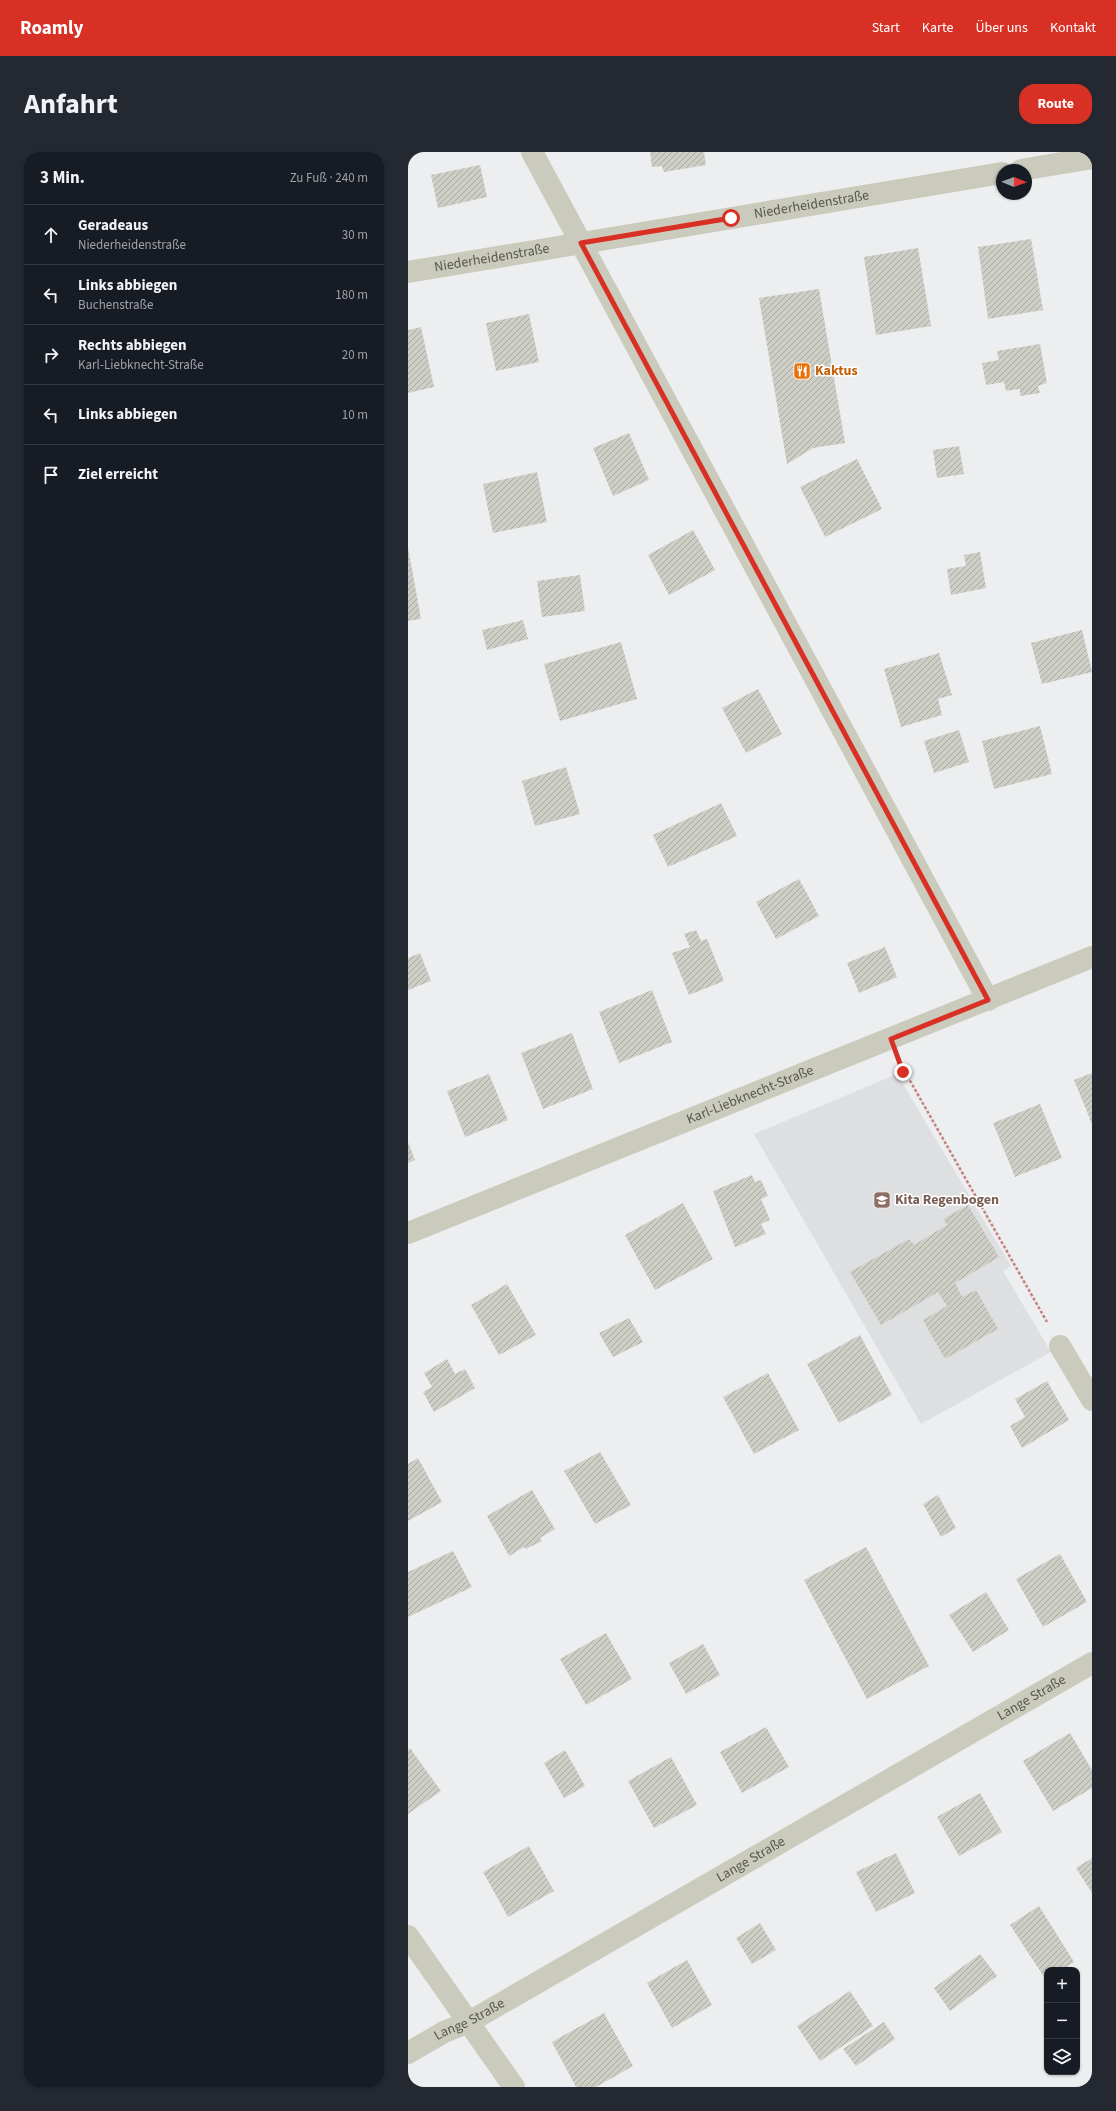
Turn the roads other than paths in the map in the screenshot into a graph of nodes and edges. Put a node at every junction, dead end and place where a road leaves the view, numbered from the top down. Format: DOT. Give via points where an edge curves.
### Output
graph roads {
  1 [pos="532,152"];
  2 [pos="1092,158"];
  3 [pos="1032,168"];
  4 [pos="996,174"];
  5 [pos="581,243"];
  6 [pos="408,272"];
  7 [pos="1092,957"];
  8 [pos="988,1000"];
  9 [pos="408,1233"];
  10 [pos="1060,1346"];
  11 [pos="1092,1400"];
  12 [pos="1092,1663"];
  13 [pos="408,1936"];
  14 [pos="469,2022"];
  15 [pos="408,2053"];
  16 [pos="514,2087"];
  1 -- 5 [label="street"];
  2 -- 3 [label="street"];
  4 -- 5 [label="street, Niederheidenstraße"];
  5 -- 6 [label="street, Niederheidenstraße"];
  5 -- 8 [label="street"];
  7 -- 8 [label="street, Karl-Liebknecht-Straße"];
  8 -- 9 [label="street, Karl-Liebknecht-Straße"];
  10 -- 11 [label="street"];
  12 -- 14 [label="street, Lange Straße"];
  13 -- 14 [label="street"];
  14 -- 15 [label="street, Lange Straße" via="444,2032"];
  14 -- 16 [label="street"];
}
